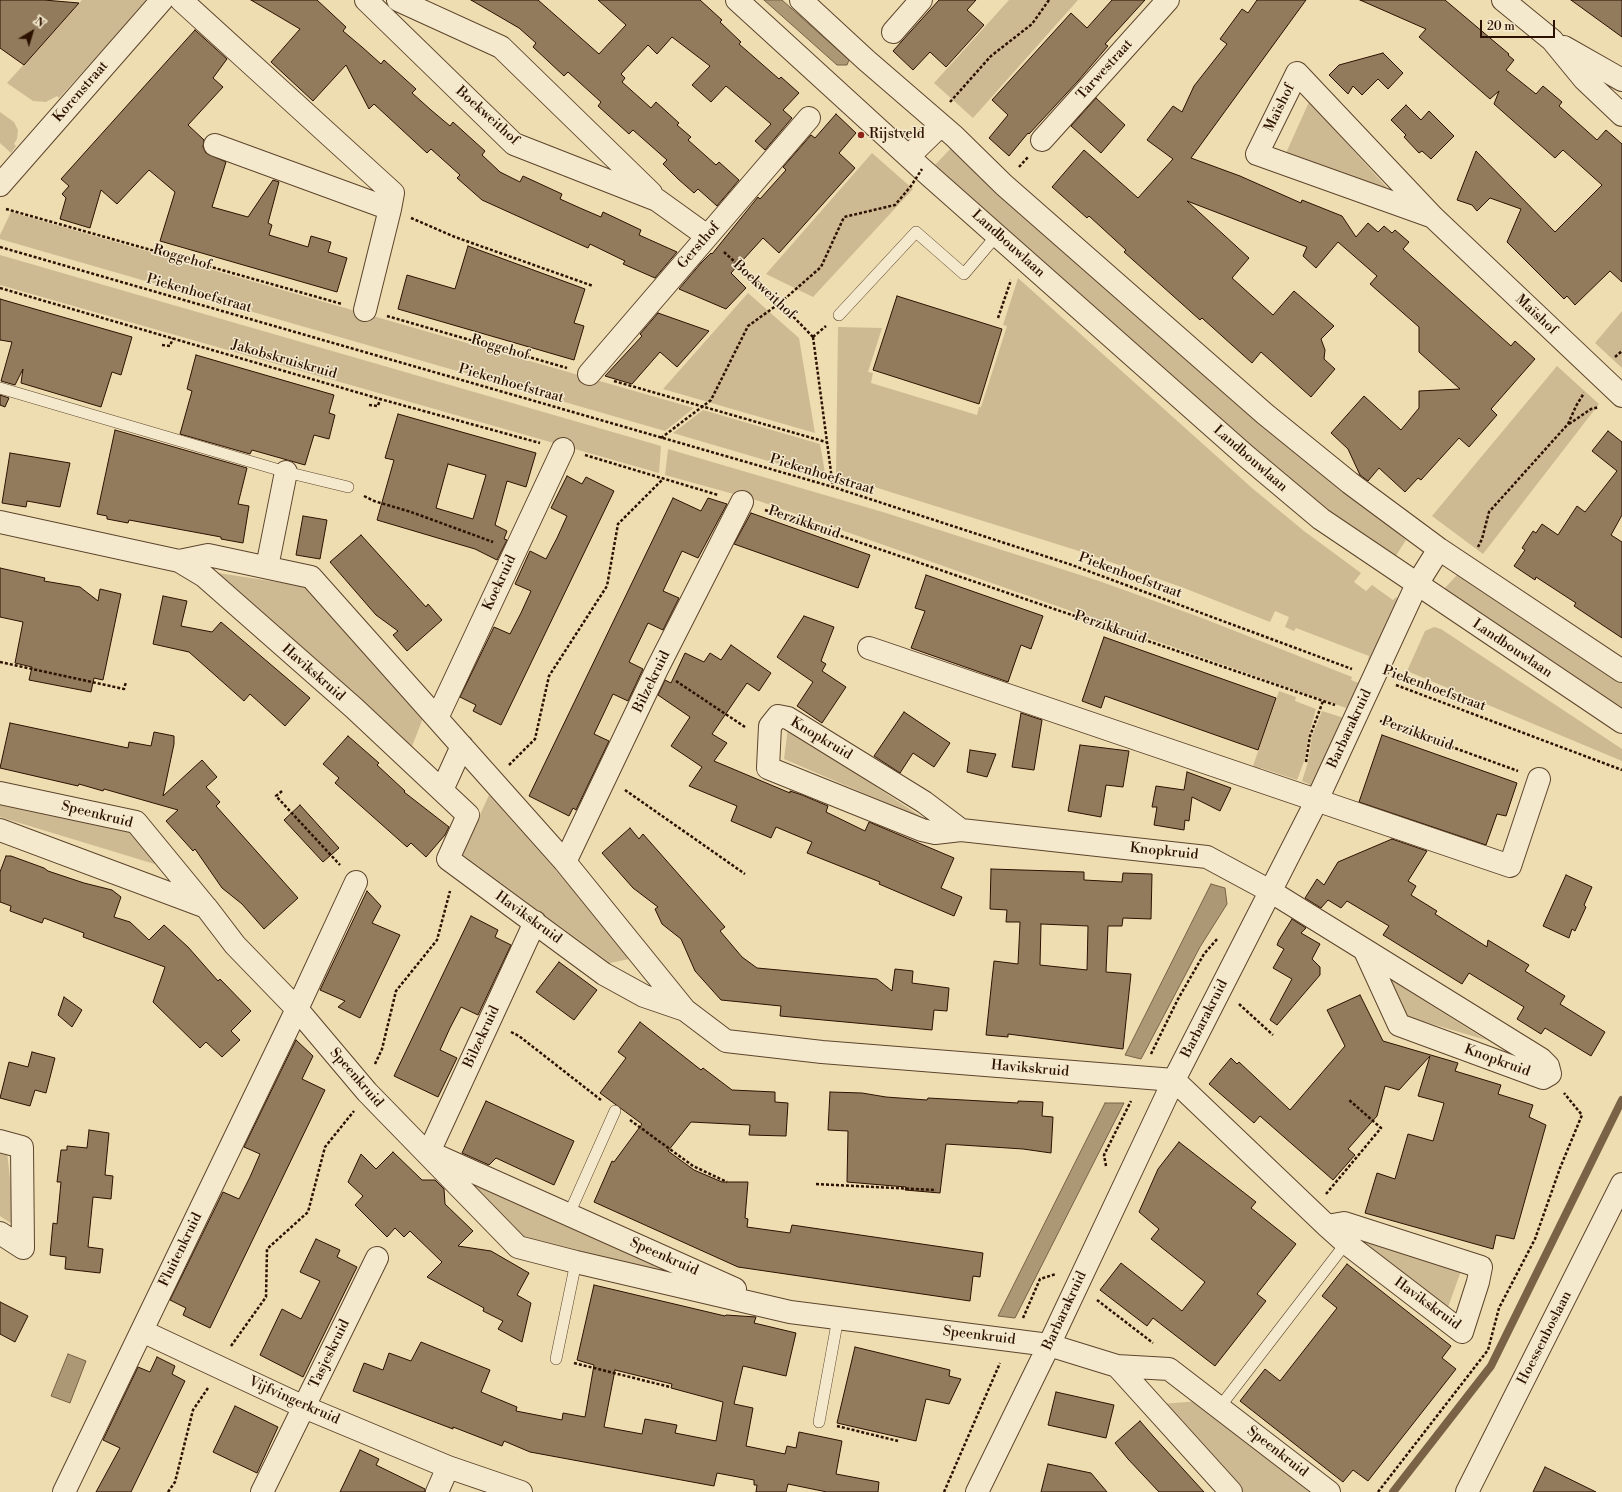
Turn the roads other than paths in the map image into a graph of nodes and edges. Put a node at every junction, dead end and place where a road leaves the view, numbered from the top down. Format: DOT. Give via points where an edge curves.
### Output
graph roads {
  1 [pos="162,0"];
  2 [pos="181,0"];
  3 [pos="366,0"];
  4 [pos="398,0"];
  5 [pos="737,0"];
  6 [pos="801,0"];
  7 [pos="921,0"];
  8 [pos="1168,0"];
  9 [pos="1503,0"];
  10 [pos="892,32"];
  11 [pos="1552,40"];
  12 [pos="1622,80"];
  13 [pos="1622,115"];
  14 [pos="809,118"];
  15 [pos="936,121"];
  16 [pos="1042,140"];
  17 [pos="215,145"];
  18 [pos="916,163"];
  19 [pos="0,185"];
  20 [pos="657,200"];
  21 [pos="390,209"];
  22 [pos="1433,217"];
  23 [pos="997,235"];
  24 [pos="707,236"];
  25 [pos="364,310"];
  26 [pos="839,315"];
  27 [pos="589,374"];
  28 [pos="0,388"];
  29 [pos="1622,396"];
  30 [pos="563,449"];
  31 [pos="286,472"];
  32 [pos="348,487"];
  33 [pos="742,502"];
  34 [pos="0,522"];
  35 [pos="1439,549"];
  36 [pos="179,561"];
  37 [pos="267,567"];
  38 [pos="1417,584"];
  39 [pos="868,648"];
  40 [pos="1622,671"];
  41 [pos="438,718"];
  42 [pos="1622,722"];
  43 [pos="462,746"];
  44 [pos="1539,779"];
  45 [pos="442,790"];
  46 [pos="0,793"];
  47 [pos="1317,800"];
  48 [pos="0,830"];
  49 [pos="961,830"];
  50 [pos="565,862"];
  51 [pos="356,882"];
  52 [pos="1270,891"];
  53 [pos="206,907"];
  54 [pos="535,922"];
  55 [pos="1365,951"];
  56 [pos="297,1009"];
  57 [pos="685,1010"];
  58 [pos="1174,1080"];
  59 [pos="615,1111"];
  60 [pos="0,1141"];
  61 [pos="423,1149"];
  62 [pos="1622,1184"];
  63 [pos="569,1214"];
  64 [pos="1327,1226"];
  65 [pos="0,1233"];
  66 [pos="1346,1244"];
  67 [pos="376,1258"];
  68 [pos="576,1262"];
  69 [pos="780,1310"];
  70 [pos="838,1318"];
  71 [pos="142,1331"];
  72 [pos="1049,1344"];
  73 [pos="556,1359"];
  74 [pos="1117,1366"];
  75 [pos="304,1407"];
  76 [pos="1219,1408"];
  77 [pos="819,1422"];
  78 [pos="448,1468"];
  79 [pos="1228,1491"];
  80 [pos="64,1492"];
  81 [pos="262,1492"];
  82 [pos="437,1492"];
  83 [pos="521,1492"];
  84 [pos="977,1492"];
  85 [pos="1329,1492"];
  86 [pos="1467,1492"];
  1 -- 19 [label="street, Korenstraat"];
  2 -- 21 [label="street" via="393,193"];
  3 -- 20 [label="street, Boekweithof" via="514,144"];
  4 -- 20 [label="street, Boekweithof" via="501,47"];
  5 -- 18 [label="street, Landbouwlaan"];
  6 -- 15 [label="street"];
  7 -- 10 [label="street"];
  8 -- 16 [label="street, Tarwestraat"];
  9 -- 11 [label="street"];
  11 -- 12 [label="street"];
  11 -- 13 [label="street" via="1584,79"];
  14 -- 24 [label="street, Gersthof"];
  15 -- 18 [label="street"];
  15 -- 35 [label="street" via="1265,414 1350,483"];
  17 -- 21 [label="street"];
  18 -- 23 [label="street, Landbouwlaan"];
  20 -- 24 [label="street, Boekweithof"];
  21 -- 25 [label="street"];
  22 -- 22 [label="street, Maïshof" via="1257,154 1297,73 1406,188"];
  22 -- 29 [label="street, Maïshof"];
  23 -- 26 [label="lane" via="964,274 916,232"];
  23 -- 38 [label="street, Landbouwlaan" via="1286,490 1321,519"];
  24 -- 27 [label="street, Gersthof"];
  28 -- 31 [label="lane"];
  30 -- 41 [label="street, Koekruid"];
  31 -- 32 [label="lane"];
  31 -- 37 [label="street"];
  33 -- 50 [label="street, Bilzekruid" via="657,669"];
  34 -- 36 [label="street, Havikskruid"];
  35 -- 38 [label="street, Barbarakruid"];
  35 -- 40 [label="street"];
  36 -- 37 [label="street, Havikskruid" via="208,555"];
  36 -- 45 [label="street, Havikskruid" via="204,576 354,708"];
  37 -- 41 [label="street, Havikskruid" via="311,577"];
  38 -- 42 [label="street, Landbouwlaan"];
  38 -- 47 [label="street, Barbarakruid"];
  39 -- 47 [label="street"];
  41 -- 43 [label="street, Havikskruid"];
  43 -- 45 [label="street"];
  43 -- 50 [label="street, Havikskruid"];
  44 -- 47 [label="street" via="1510,866"];
  45 -- 54 [label="street, Havikskruid" via="468,815 448,859"];
  46 -- 53 [label="street, Speenkruid" via="136,822"];
  47 -- 52 [label="street, Barbarakruid"];
  48 -- 53 [label="street"];
  49 -- 49 [label="street, Knopkruid" via="924,802 788,718 778,716 770,726 768,768 922,830 934,833"];
  49 -- 52 [label="street, Knopkruid" via="1207,857"];
  50 -- 57 [label="street, Havikskruid"];
  51 -- 56 [label="street"];
  52 -- 55 [label="street, Knopkruid"];
  52 -- 58 [label="street, Barbarakruid"];
  53 -- 56 [label="street, Speenkruid" via="235,945"];
  54 -- 57 [label="street, Havikskruid" via="604,974 644,996"];
  54 -- 61 [label="street, Bilzekruid"];
  55 -- 55 [label="street, Knopkruid" via="1541,1059 1548,1066 1550,1074 1543,1078 1399,1025"];
  56 -- 61 [label="street, Speenkruid" via="367,1092"];
  56 -- 71 [label="street, Fluitenkruid"];
  57 -- 58 [label="street, Havikskruid" via="726,1041 822,1052"];
  58 -- 64 [label="street, Havikskruid"];
  58 -- 72 [label="street, Barbarakruid"];
  59 -- 63 [label="lane"];
  60 -- 65 [label="street" via="22,1147 23,1248"];
  61 -- 63 [label="street, Speenkruid"];
  61 -- 68 [label="street, Speenkruid" via="518,1247"];
  62 -- 86 [label="street, Hoessenboslaan"];
  63 -- 69 [label="street, Speenkruid"];
  64 -- 66 [label="street, Havikskruid"];
  64 -- 66 [label="street, Havikskruid" via="1344,1223 1481,1267 1462,1332"];
  66 -- 76 [label="lane"];
  67 -- 75 [label="street, Tasjeskruid"];
  68 -- 69 [label="street, Speenkruid"];
  68 -- 73 [label="lane"];
  69 -- 70 [label="street, Speenkruid"];
  70 -- 72 [label="street, Speenkruid"];
  70 -- 77 [label="lane"];
  71 -- 75 [label="street, Vijfvingerkruid"];
  71 -- 80 [label="street, Fluitenkruid"];
  72 -- 74 [label="street, Speenkruid"];
  72 -- 84 [label="street, Barbarakruid"];
  74 -- 76 [label="street, Speenkruid" via="1169,1369"];
  74 -- 79 [label="street"];
  75 -- 78 [label="street, Vijfvingerkruid"];
  75 -- 81 [label="street, Tasjeskruid"];
  76 -- 85 [label="street, Speenkruid"];
  78 -- 82 [label="street"];
  78 -- 83 [label="street, Vijfvingerkruid"];
}
